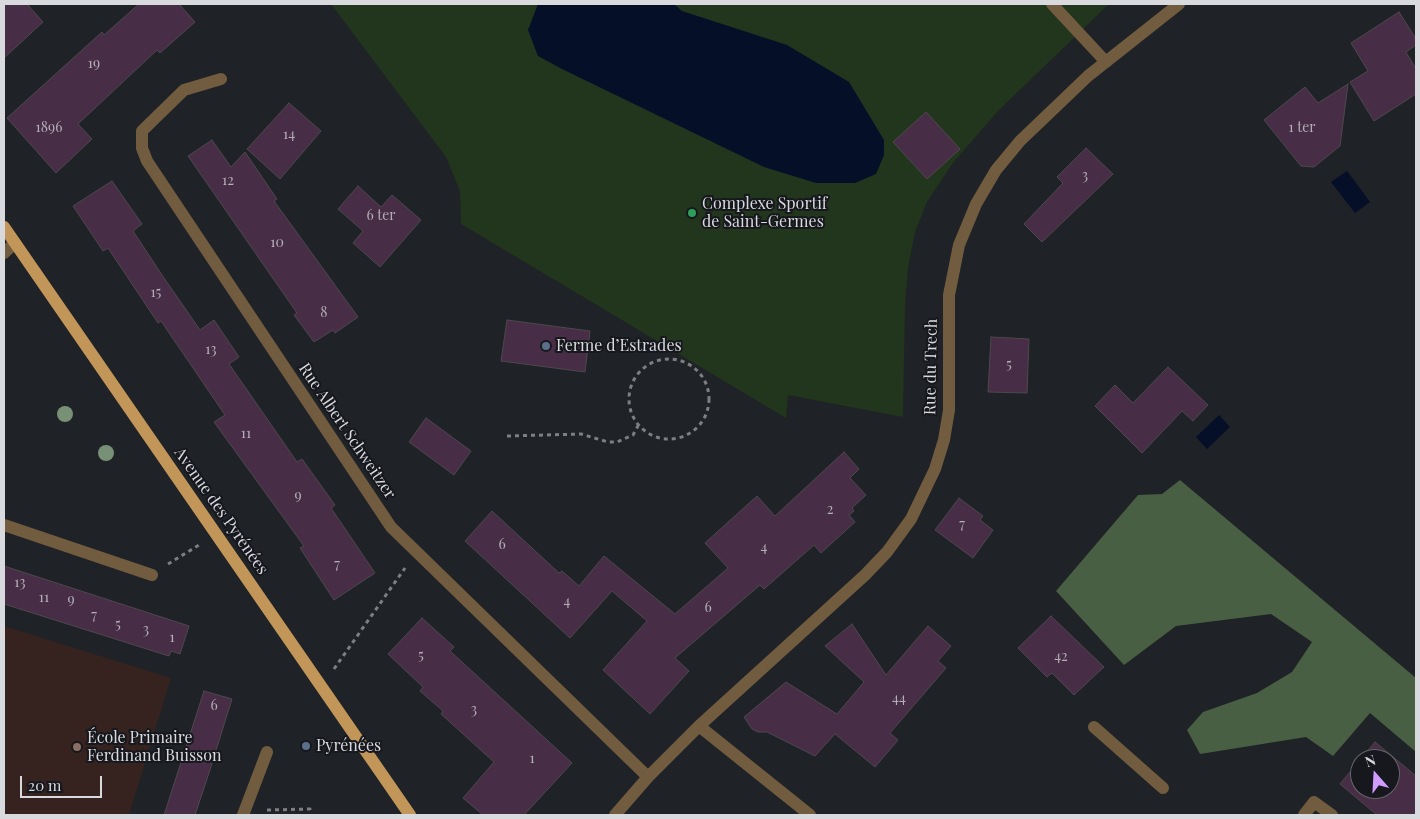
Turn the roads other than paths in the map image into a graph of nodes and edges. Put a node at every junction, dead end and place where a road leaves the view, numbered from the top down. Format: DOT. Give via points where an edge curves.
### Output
graph roads {
  1 [pos="1052,4"];
  2 [pos="1179,4"];
  3 [pos="1106,62"];
  4 [pos="221,79"];
  5 [pos="4,227"];
  6 [pos="15,243"];
  7 [pos="4,253"];
  8 [pos="4,525"];
  9 [pos="152,575"];
  10 [pos="699,726"];
  11 [pos="1094,727"];
  12 [pos="267,752"];
  13 [pos="648,777"];
  14 [pos="1163,788"];
  15 [pos="244,813"];
  16 [pos="410,815"];
  17 [pos="616,815"];
  18 [pos="810,815"];
  19 [pos="1304,815"];
  20 [pos="1332,815"];
  1 -- 3 [label="street"];
  2 -- 3 [label="street, Rue du Trech"];
  3 -- 10 [label="street, Rue du Trech" via="1020,141 996,170 966,224 949,295 949,410 944,440 935,469 911,519 865,575"];
  4 -- 13 [label="street, Rue Albert Schweitzer" via="184,90 142,130 142,148 147,161 391,527"];
  5 -- 6 [label="main road, Avenue des Pyrénées"];
  6 -- 7 [label="street"];
  6 -- 16 [label="main road, Avenue des Pyrénées"];
  8 -- 9 [label="street"];
  10 -- 13 [label="street, Rue du Trech"];
  10 -- 18 [label="street"];
  11 -- 14 [label="street"];
  12 -- 15 [label="street"];
  13 -- 17 [label="street, Rue du Trech"];
  19 -- 20 [label="street" via="1314,802"];
}
